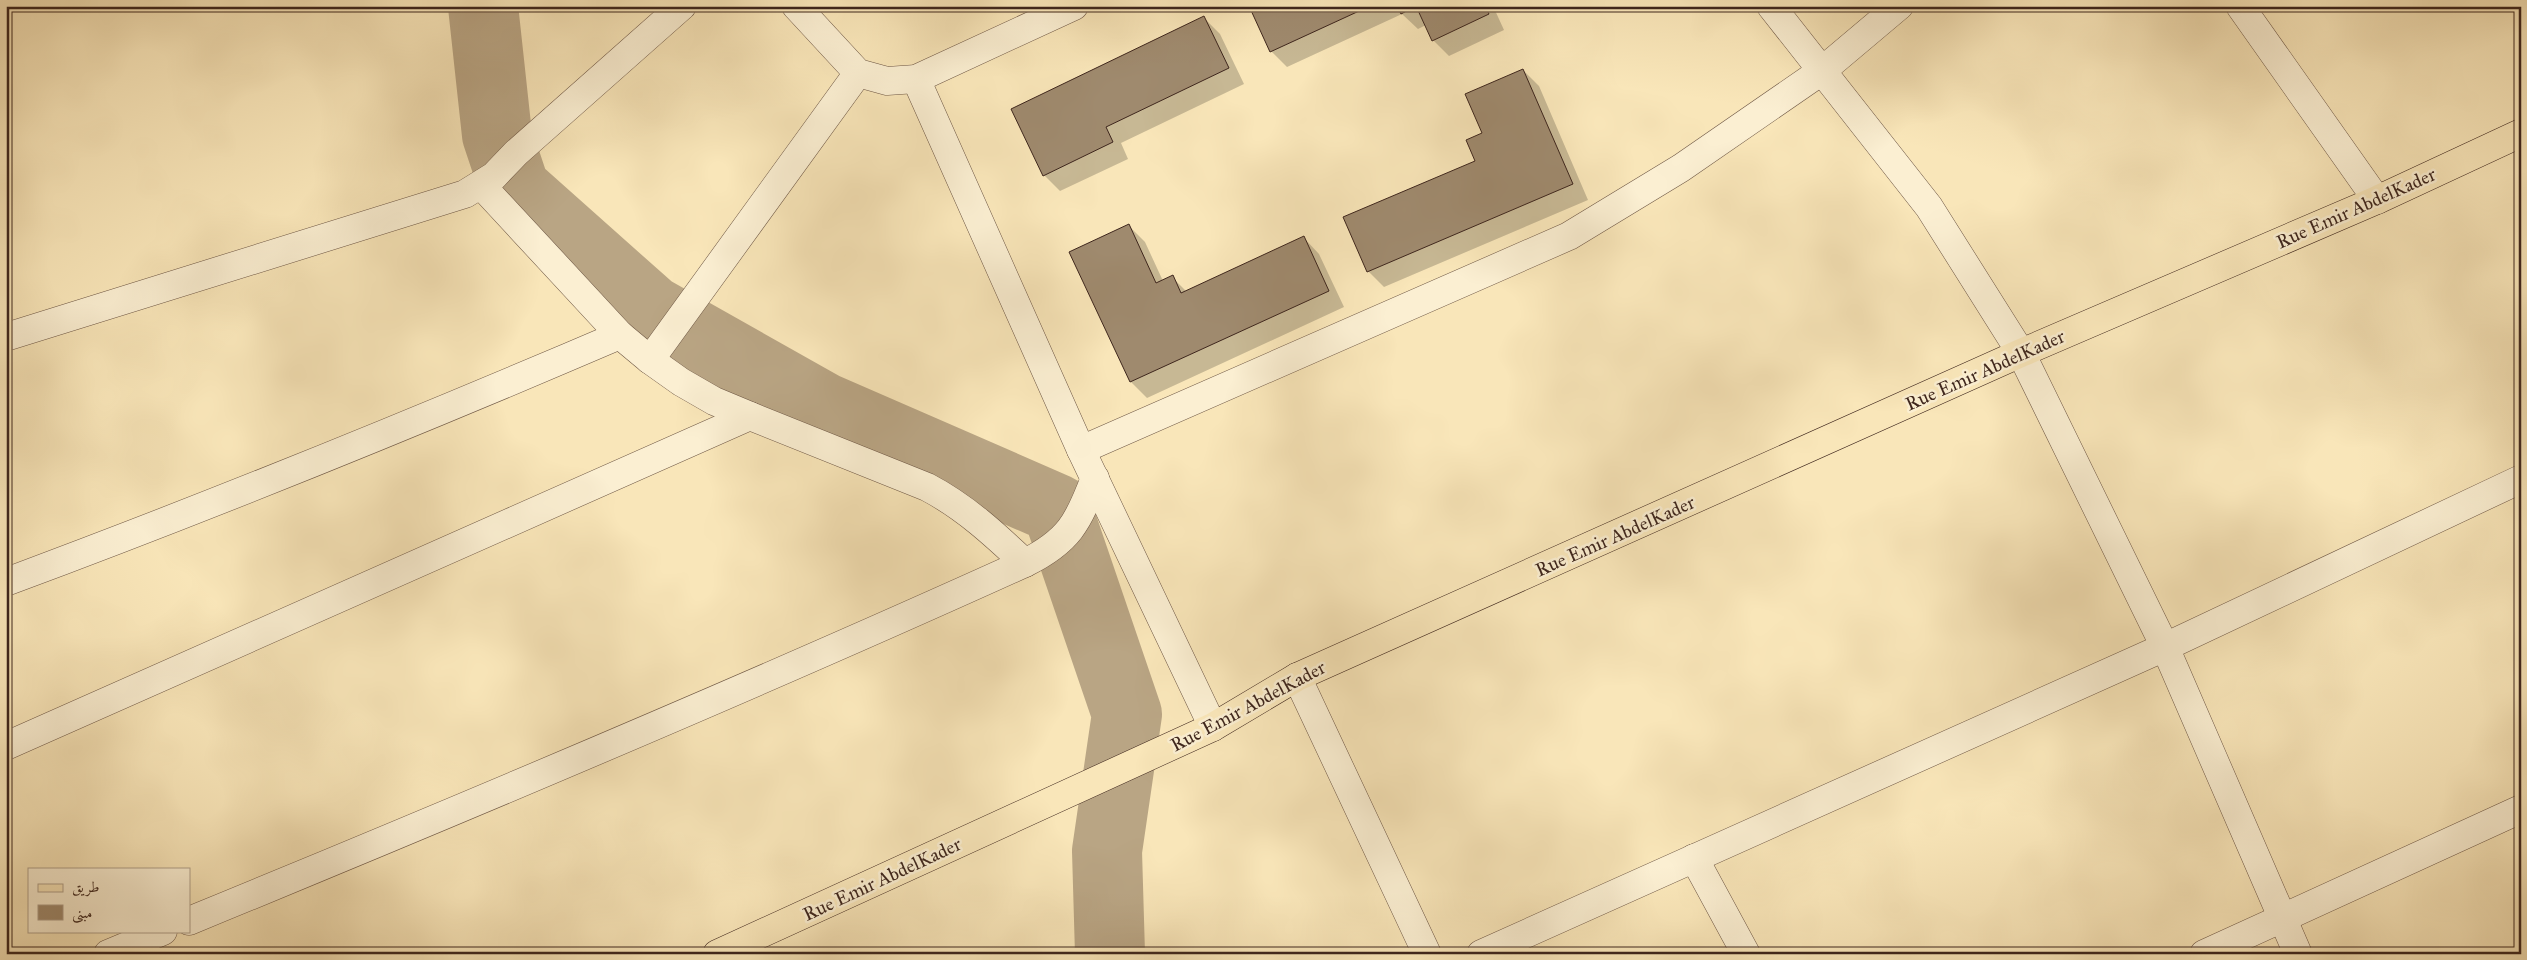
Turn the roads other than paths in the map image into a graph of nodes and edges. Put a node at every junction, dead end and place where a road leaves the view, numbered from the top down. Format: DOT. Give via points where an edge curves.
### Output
graph roads {
  1 [pos="682,6"];
  2 [pos="796,6"];
  3 [pos="1074,6"];
  4 [pos="1771,6"];
  5 [pos="1899,6"];
  6 [pos="2240,6"];
  7 [pos="1823,70"];
  8 [pos="858,73"];
  9 [pos="916,79"];
  10 [pos="2521,133"];
  11 [pos="488,181"];
  12 [pos="2377,200"];
  13 [pos="620,335"];
  14 [pos="6,337"];
  15 [pos="2021,353"];
  16 [pos="650,360"];
  17 [pos="750,416"];
  18 [pos="1081,450"];
  19 [pos="2521,479"];
  20 [pos="1091,490"];
  21 [pos="1035,558"];
  22 [pos="6,582"];
  23 [pos="2165,647"];
  24 [pos="1297,677"];
  25 [pos="1213,727"];
  26 [pos="6,746"];
  27 [pos="2521,809"];
  28 [pos="1694,858"];
  29 [pos="2282,917"];
  30 [pos="190,921"];
  31 [pos="161,932"];
  32 [pos="108,954"];
  33 [pos="718,954"];
  34 [pos="1427,954"];
  35 [pos="1481,954"];
  36 [pos="1746,954"];
  37 [pos="2204,954"];
  38 [pos="2298,954"];
  1 -- 11 [label="street"];
  2 -- 8 [label="street"];
  3 -- 9 [label="street"];
  4 -- 7 [label="street"];
  5 -- 7 [label="street"];
  6 -- 12 [label="street"];
  7 -- 15 [label="street" via="1929,207"];
  7 -- 18 [label="street" via="1681,168 1569,236"];
  8 -- 9 [label="street" via="887,81"];
  8 -- 16 [label="street"];
  9 -- 18 [label="street"];
  10 -- 12 [label="main road, Rue Emir AbdelKader"];
  11 -- 13 [label="street"];
  11 -- 14 [label="street" via="446,202"];
  12 -- 15 [label="main road, Rue Emir AbdelKader"];
  13 -- 16 [label="street"];
  13 -- 22 [label="street" via="187,515"];
  15 -- 23 [label="street"];
  15 -- 24 [label="main road, Rue Emir AbdelKader"];
  16 -- 17 [label="street" via="714,401"];
  17 -- 21 [label="street" via="927,487"];
  17 -- 26 [label="street"];
  18 -- 20 [label="street"];
  19 -- 23 [label="street"];
  20 -- 21 [label="street" via="1077,522 1063,539"];
  20 -- 25 [label="street"];
  21 -- 30 [label="street" via="817,657 412,830"];
  23 -- 28 [label="street"];
  23 -- 29 [label="street"];
  24 -- 25 [label="main road, Rue Emir AbdelKader"];
  24 -- 34 [label="street"];
  25 -- 33 [label="main road, Rue Emir AbdelKader"];
  27 -- 29 [label="street"];
  28 -- 35 [label="street"];
  28 -- 36 [label="street"];
  29 -- 37 [label="street"];
  29 -- 38 [label="street"];
  31 -- 32 [label="street"];
}
